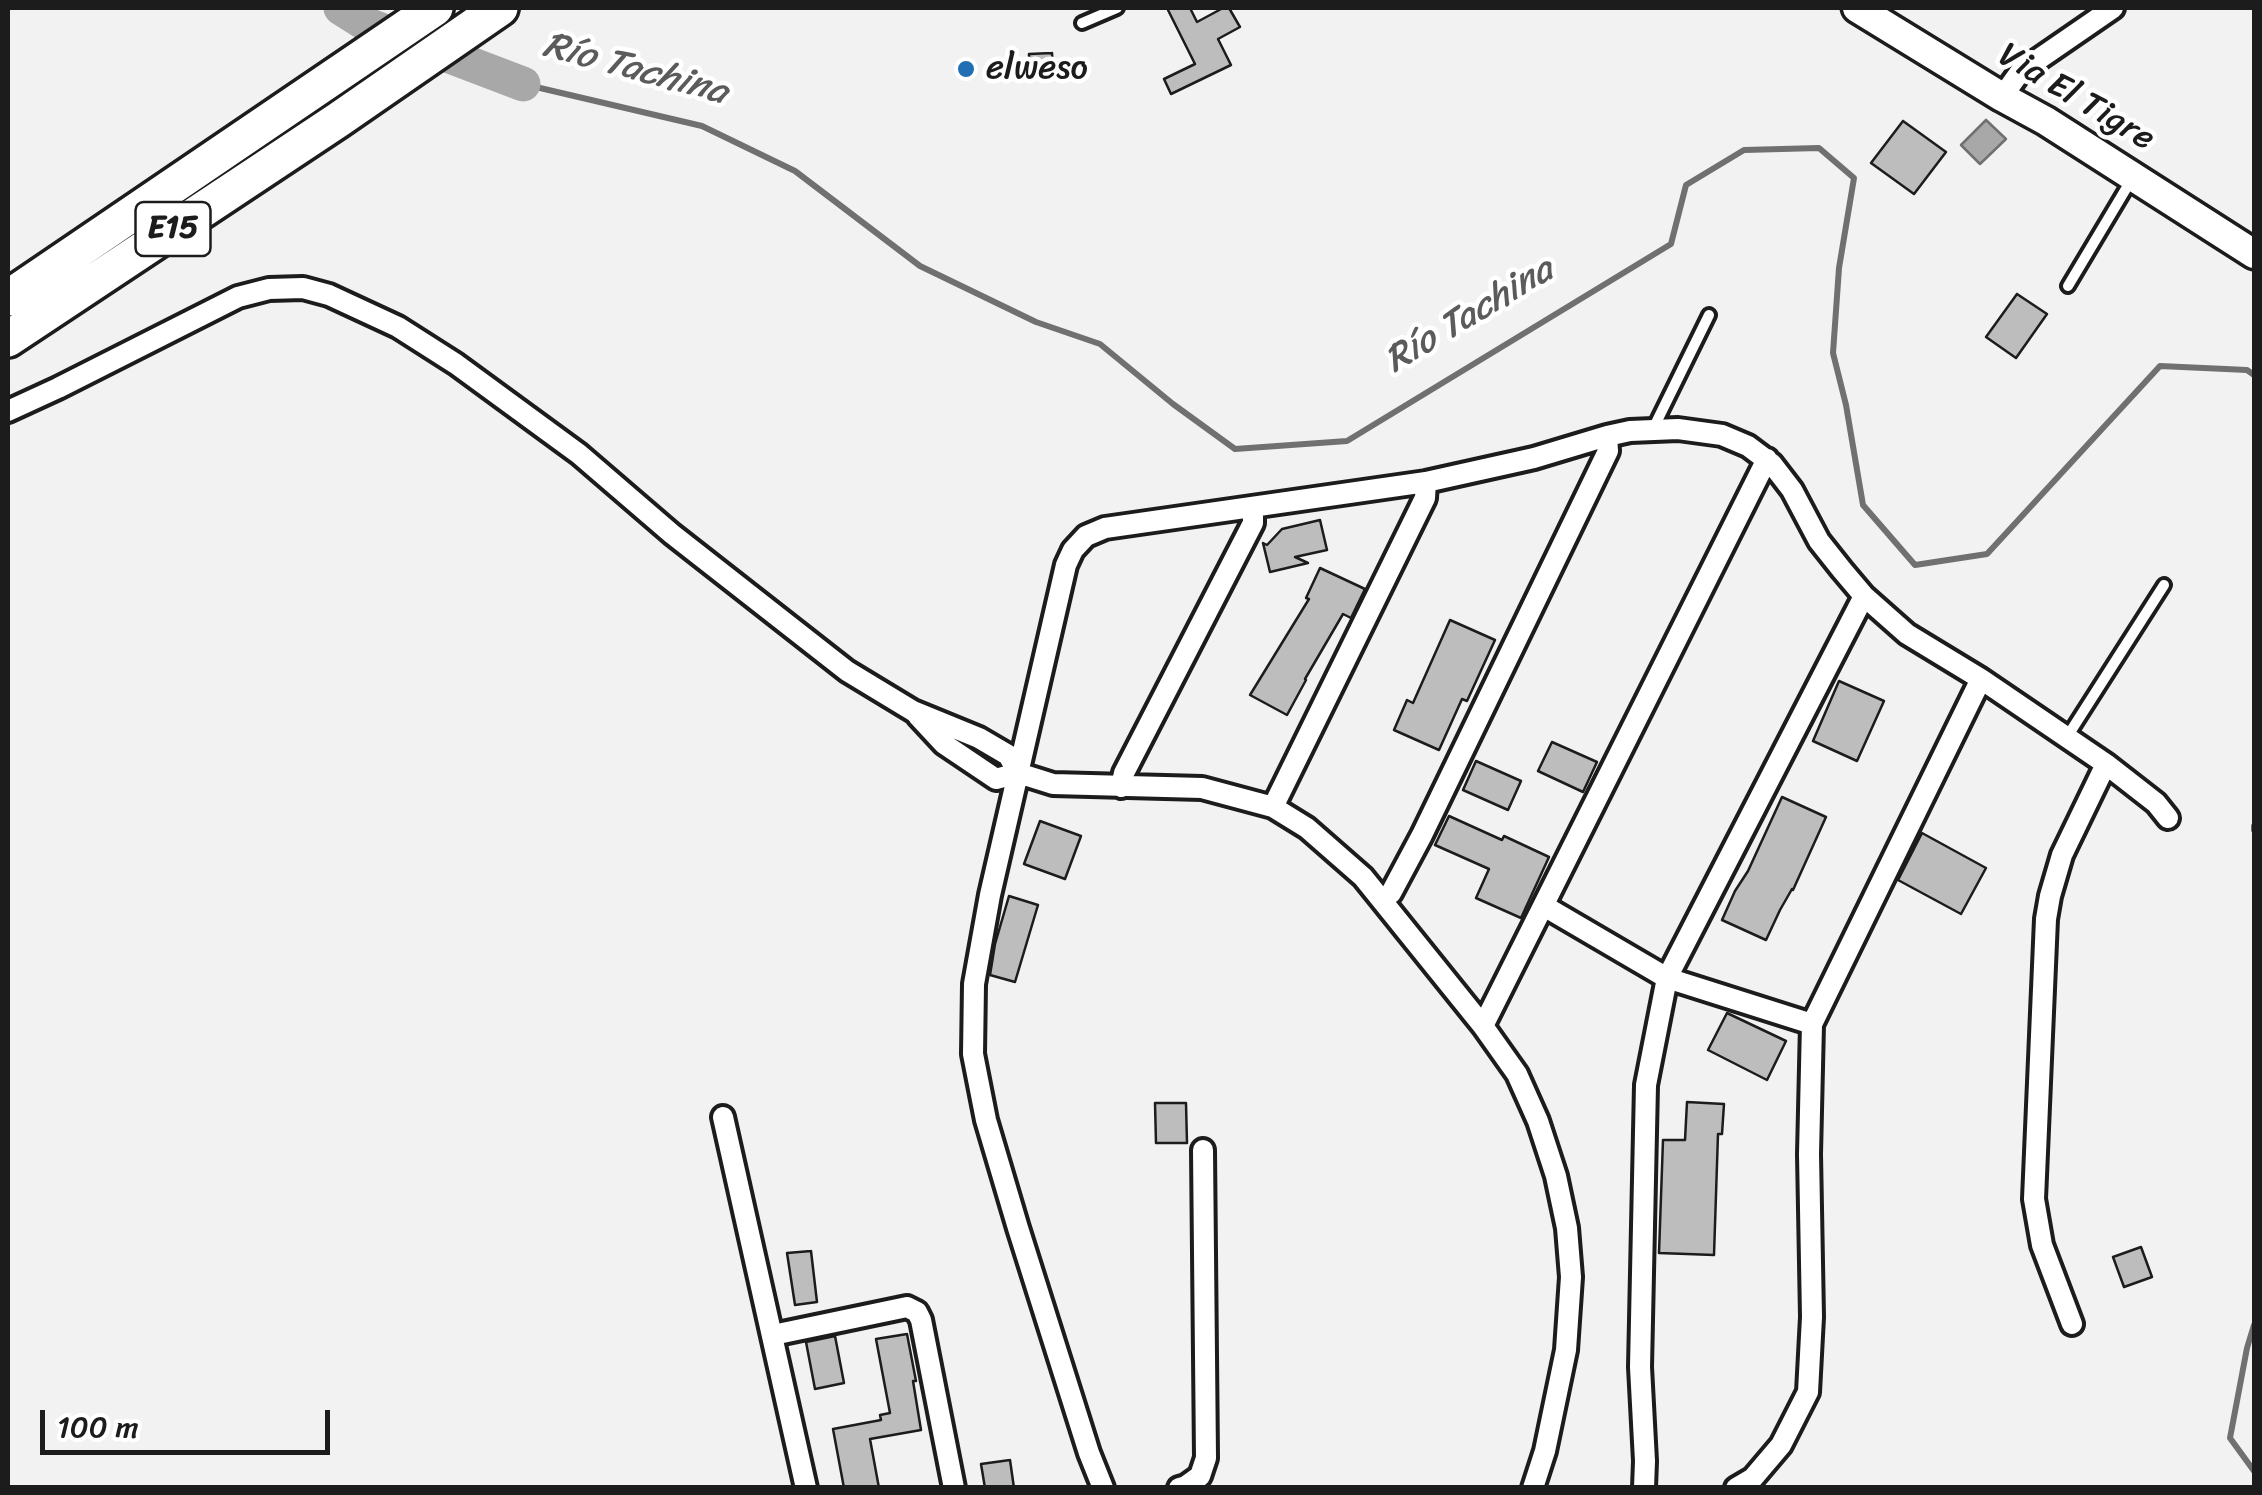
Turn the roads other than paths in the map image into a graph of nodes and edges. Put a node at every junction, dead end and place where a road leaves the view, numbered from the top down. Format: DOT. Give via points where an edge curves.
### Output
graph roads {
  1 [pos="434,8"];
  2 [pos="500,8"];
  3 [pos="1117,8"];
  4 [pos="1857,8"];
  5 [pos="2113,8"];
  6 [pos="1082,23"];
  7 [pos="2002,97"];
  8 [pos="2133,176"];
  9 [pos="2254,254"];
  10 [pos="2068,286"];
  11 [pos="8,298"];
  12 [pos="1709,315"];
  13 [pos="8,338"];
  14 [pos="8,411"];
  15 [pos="1653,429"];
  16 [pos="1607,436"];
  17 [pos="1767,460"];
  18 [pos="1426,482"];
  19 [pos="1253,508"];
  20 [pos="2164,585"];
  21 [pos="1864,596"];
  22 [pos="1981,679"];
  23 [pos="2068,737"];
  24 [pos="2106,764"];
  25 [pos="1018,773"];
  26 [pos="1121,787"];
  27 [pos="1273,808"];
  28 [pos="2168,818"];
  29 [pos="1382,900"];
  30 [pos="1544,906"];
  31 [pos="1668,978"];
  32 [pos="1812,1024"];
  33 [pos="1483,1026"];
  34 [pos="724,1117"];
  35 [pos="1204,1150"];
  36 [pos="2072,1324"];
  37 [pos="773,1335"];
  38 [pos="806,1488"];
  39 [pos="954,1488"];
  40 [pos="1103,1488"];
  41 [pos="1179,1488"];
  42 [pos="1533,1488"];
  43 [pos="1644,1488"];
  44 [pos="1736,1488"];
  1 -- 11 [label="highway, E15"];
  2 -- 13 [label="highway, E15"];
  3 -- 6 [label="lane"];
  4 -- 7 [label="street, Via El Tigre"];
  5 -- 7 [label="street" via="2020,72"];
  7 -- 8 [label="street, Via El Tigre"];
  8 -- 9 [label="street, Via El Tigre"];
  8 -- 10 [label="lane"];
  12 -- 15 [label="lane"];
  14 -- 25 [label="street" via="238,297 303,288 329,295 456,364 579,454 847,671 913,711 944,744 996,779"];
  15 -- 16 [label="street"];
  15 -- 17 [label="street" via="1722,435"];
  16 -- 18 [label="street"];
  16 -- 29 [label="street" via="1608,452 1422,835"];
  17 -- 21 [label="street"];
  17 -- 30 [label="street"];
  18 -- 19 [label="street"];
  18 -- 27 [label="street" via="1425,498"];
  19 -- 25 [label="street" via="1105,528 1078,543 1066,565"];
  19 -- 26 [label="street" via="1253,523"];
  20 -- 23 [label="lane"];
  21 -- 22 [label="street" via="1907,634"];
  21 -- 31 [label="street"];
  22 -- 23 [label="street"];
  22 -- 32 [label="street"];
  23 -- 24 [label="street"];
  24 -- 28 [label="street"];
  24 -- 36 [label="street" via="2062,855 2046,919 2033,1184 2042,1245"];
  25 -- 26 [label="street" via="1053,784"];
  25 -- 40 [label="street" via="974,984 973,1054 986,1120"];
  26 -- 27 [label="street" via="1202,788"];
  27 -- 29 [label="street" via="1335,851"];
  29 -- 33 [label="street"];
  30 -- 31 [label="street"];
  30 -- 33 [label="street"];
  31 -- 32 [label="street"];
  31 -- 43 [label="street" via="1646,1085"];
  32 -- 44 [label="street" via="1808,1392 1781,1444"];
  33 -- 42 [label="street" via="1538,1121 1567,1228 1566,1350"];
  34 -- 37 [label="street"];
  35 -- 41 [label="street" via="1206,1458 1200,1476"];
  37 -- 38 [label="street"];
  37 -- 39 [label="street" via="908,1307 917,1312"];
}
